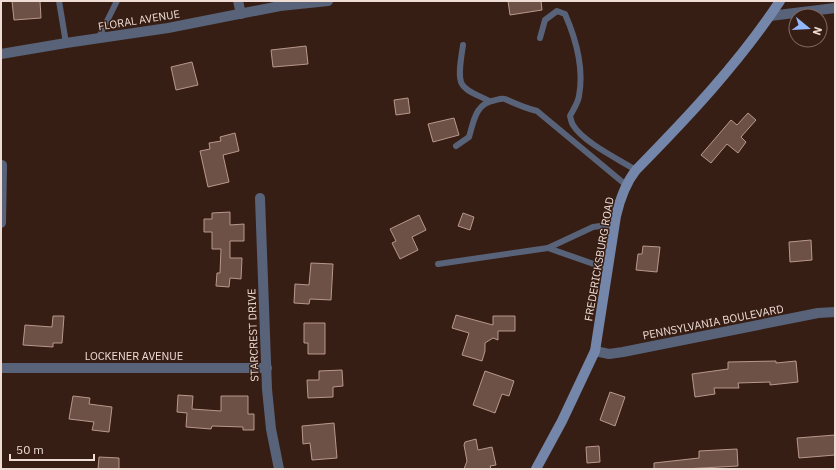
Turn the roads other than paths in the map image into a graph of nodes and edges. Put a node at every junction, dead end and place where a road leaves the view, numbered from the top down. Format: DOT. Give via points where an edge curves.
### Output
graph roads {
  1 [pos="59,1"];
  2 [pos="117,1"];
  3 [pos="238,1"];
  4 [pos="328,1"];
  5 [pos="780,1"];
  6 [pos="835,8"];
  7 [pos="241,14"];
  8 [pos="770,16"];
  9 [pos="540,38"];
  10 [pos="98,39"];
  11 [pos="66,43"];
  12 [pos="463,45"];
  13 [pos="1,54"];
  14 [pos="489,101"];
  15 [pos="456,146"];
  16 [pos="2,165"];
  17 [pos="636,170"];
  18 [pos="626,185"];
  19 [pos="260,198"];
  20 [pos="1,223"];
  21 [pos="615,224"];
  22 [pos="548,248"];
  23 [pos="438,264"];
  24 [pos="608,269"];
  25 [pos="835,312"];
  26 [pos="595,351"];
  27 [pos="1,368"];
  28 [pos="267,368"];
  29 [pos="279,469"];
  30 [pos="536,469"];
  1 -- 11 [label="lane"];
  2 -- 10 [label="lane"];
  3 -- 7 [label="street"];
  4 -- 7 [label="street, FLORAL AVENUE" via="280,6"];
  5 -- 8 [label="street, FREDERICKSBURG ROAD"];
  6 -- 8 [label="street"];
  7 -- 10 [label="street, FLORAL AVENUE"];
  8 -- 17 [label="street, FREDERICKSBURG ROAD" via="712,89"];
  9 -- 17 [label="lane" via="545,20 556,11 565,14 572,31 581,73 579,97 570,116 572,124 581,134"];
  10 -- 11 [label="street, FLORAL AVENUE"];
  11 -- 13 [label="street, FLORAL AVENUE"];
  12 -- 14 [label="lane" via="460,76 462,84"];
  14 -- 15 [label="lane" via="482,104 476,114 469,137"];
  14 -- 18 [label="lane" via="503,98 523,108 537,111"];
  16 -- 20 [label="street"];
  17 -- 18 [label="street, FREDERICKSBURG ROAD"];
  18 -- 21 [label="street, FREDERICKSBURG ROAD"];
  19 -- 28 [label="street, STARCREST DRIVE"];
  21 -- 22 [label="lane" via="593,227"];
  21 -- 24 [label="street, FREDERICKSBURG ROAD"];
  22 -- 23 [label="lane"];
  22 -- 24 [label="lane"];
  24 -- 26 [label="street, FREDERICKSBURG ROAD"];
  25 -- 26 [label="street, PENNSYLVANIA BOULEVARD" via="818,313 623,352 609,354"];
  26 -- 30 [label="street, FREDERICKSBURG ROAD"];
  27 -- 28 [label="street, LOCKENER AVENUE"];
  28 -- 29 [label="street, STARCREST DRIVE" via="271,429"];
}
